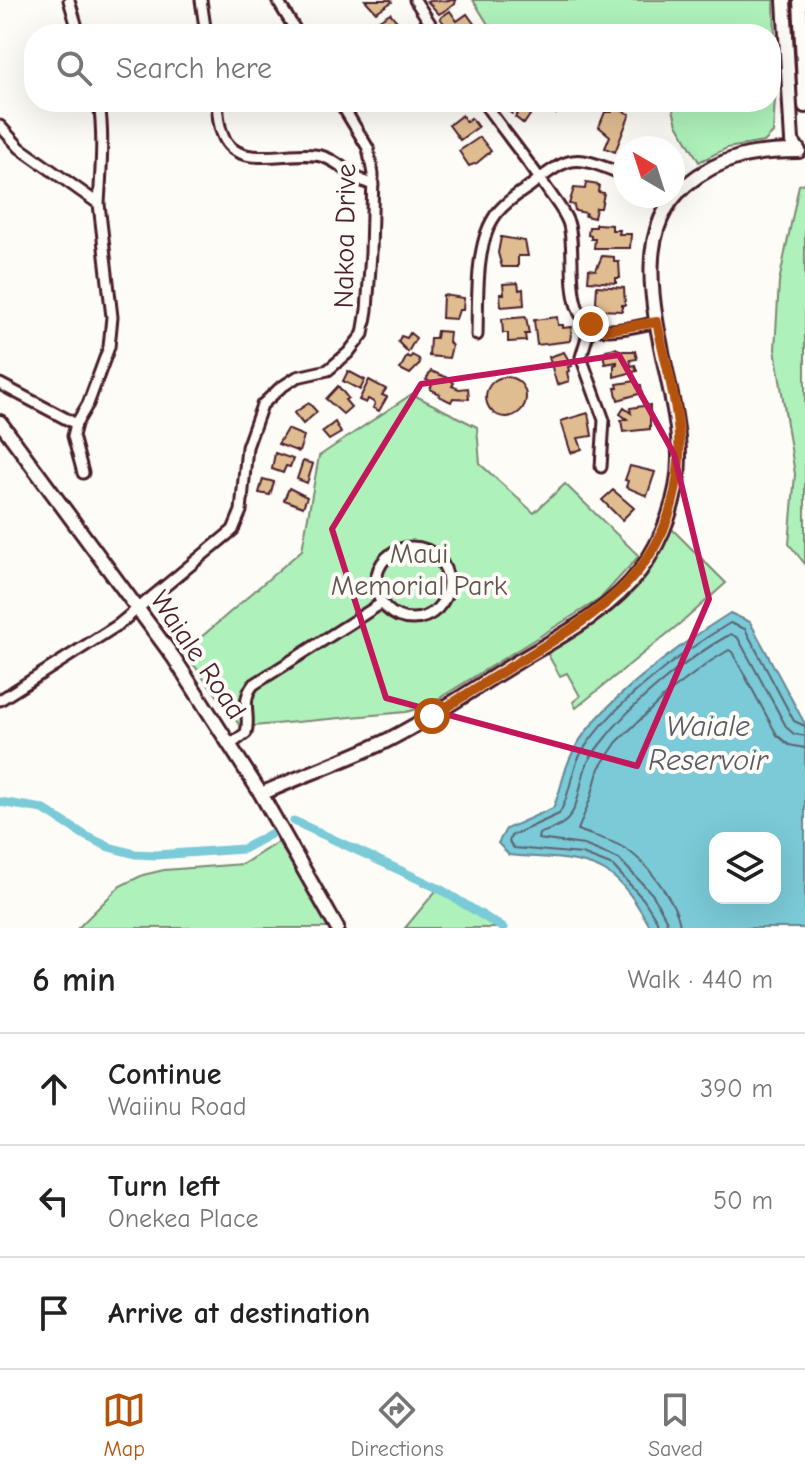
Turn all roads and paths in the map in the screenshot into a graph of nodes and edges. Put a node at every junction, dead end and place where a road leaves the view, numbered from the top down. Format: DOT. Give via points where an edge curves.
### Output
graph roads {
  1 [pos="69,0"];
  2 [pos="201,0"];
  3 [pos="277,0"];
  4 [pos="415,0"];
  5 [pos="784,0"];
  6 [pos="800,0"];
  7 [pos="76,24"];
  8 [pos="205,24"];
  9 [pos="292,24"];
  10 [pos="431,24"];
  11 [pos="805,106"];
  12 [pos="100,112"];
  13 [pos="218,112"];
  14 [pos="346,112"];
  15 [pos="490,112"];
  16 [pos="0,126"];
  17 [pos="803,148"];
  18 [pos="613,170"];
  19 [pos="539,178"];
  20 [pos="373,185"];
  21 [pos="99,204"];
  22 [pos="657,322"];
  23 [pos="591,324"];
  24 [pos="477,335"];
  25 [pos="0,384"];
  26 [pos="0,422"];
  27 [pos="76,424"];
  28 [pos="601,467"];
  29 [pos="83,473"];
  30 [pos="382,603"];
  31 [pos="139,610"];
  32 [pos="0,700"];
  33 [pos="231,744"];
  34 [pos="261,794"];
  35 [pos="337,928"];
  1 -- 7 [label="street"];
  2 -- 8 [label="street"];
  3 -- 9 [label="street"];
  4 -- 10 [label="street"];
  5 -- 17 [label="street" via="792,141"];
  6 -- 11 [label="street"];
  12 -- 21 [label="street"];
  13 -- 20 [label="street" via="221,132 232,150 253,156 326,158"];
  14 -- 20 [label="street, Nakoa Drive" via="368,148"];
  15 -- 19 [label="street"];
  16 -- 21 [label="street" via="20,148"];
  17 -- 22 [label="street" via="737,156 701,172 679,191 657,227 653,245"];
  18 -- 19 [label="street" via="583,159 562,163"];
  19 -- 23 [label="street" via="568,221 571,290 574,303"];
  19 -- 24 [label="street" via="494,217 487,232 479,271"];
  20 -- 31 [label="street, Nakoa Drive" via="363,334 328,370 297,377 262,405 247,447 241,511 233,530"];
  21 -- 27 [label="street" via="111,334"];
  22 -- 23 [label="street" via="607,330"];
  22 -- 34 [label="street" via="679,460 664,526 640,571 576,627 432,716"];
  23 -- 28 [label="street" via="581,357 604,420"];
  25 -- 27 [label="street"];
  26 -- 31 [label="street, Waiale Road"];
  27 -- 29 [label="street" via="73,436"];
  30 -- 30 [label="street" via="404,618 431,614 447,591 442,563 420,548 392,553 377,576"];
  30 -- 33 [label="street" via="253,685 245,702 246,733"];
  31 -- 32 [label="street, Nakoa Drive"];
  31 -- 33 [label="street, Waiale Road"];
  33 -- 34 [label="street, Waiale Road"];
  34 -- 35 [label="street, Waiale Road"];
}
